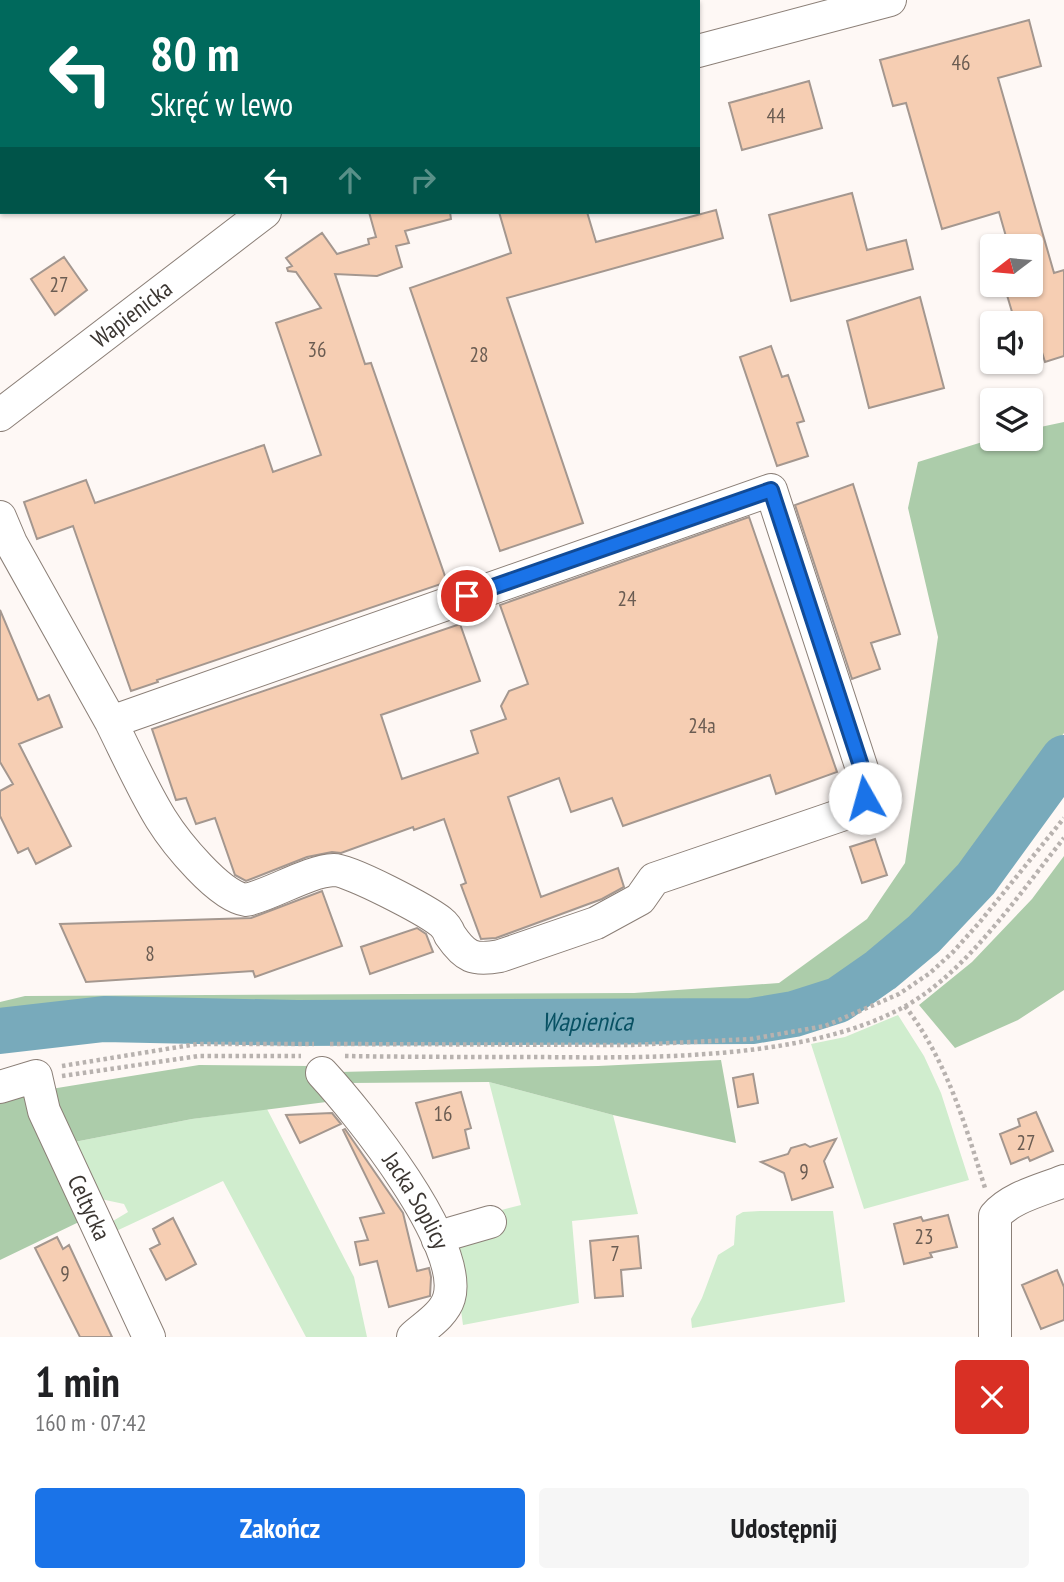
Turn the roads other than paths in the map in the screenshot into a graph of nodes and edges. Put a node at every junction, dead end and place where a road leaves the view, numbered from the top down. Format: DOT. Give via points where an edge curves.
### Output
graph roads {
  1 [pos="890,0"];
  2 [pos="700,50"];
  3 [pos="262,214"];
  4 [pos="0,415"];
  5 [pos="0,517"];
  6 [pos="111,722"];
  7 [pos="324,1062"];
  8 [pos="0,1087"];
  9 [pos="1064,1181"];
  10 [pos="490,1222"];
  11 [pos="438,1240"];
  12 [pos="149,1337"];
  13 [pos="413,1337"];
  14 [pos="995,1337"];
  1 -- 2 [label="street"];
  3 -- 4 [label="street, Wapienicka"];
  5 -- 6 [label="street"];
  6 -- 6 [label="street" via="771,490 866,791 856,810 654,879 640,899 596,923 484,959 461,950 442,922 380,887 335,870 246,900 226,892 162,820"];
  7 -- 11 [label="street, Jacka Soplicy" via="415,1196"];
  8 -- 12 [label="street, Celtycka" via="36,1076 44,1111"];
  9 -- 14 [label="street" via="1001,1208 995,1216"];
  10 -- 11 [label="street"];
  11 -- 13 [label="street, Jacka Soplicy" via="449,1275 448,1301"];
}
